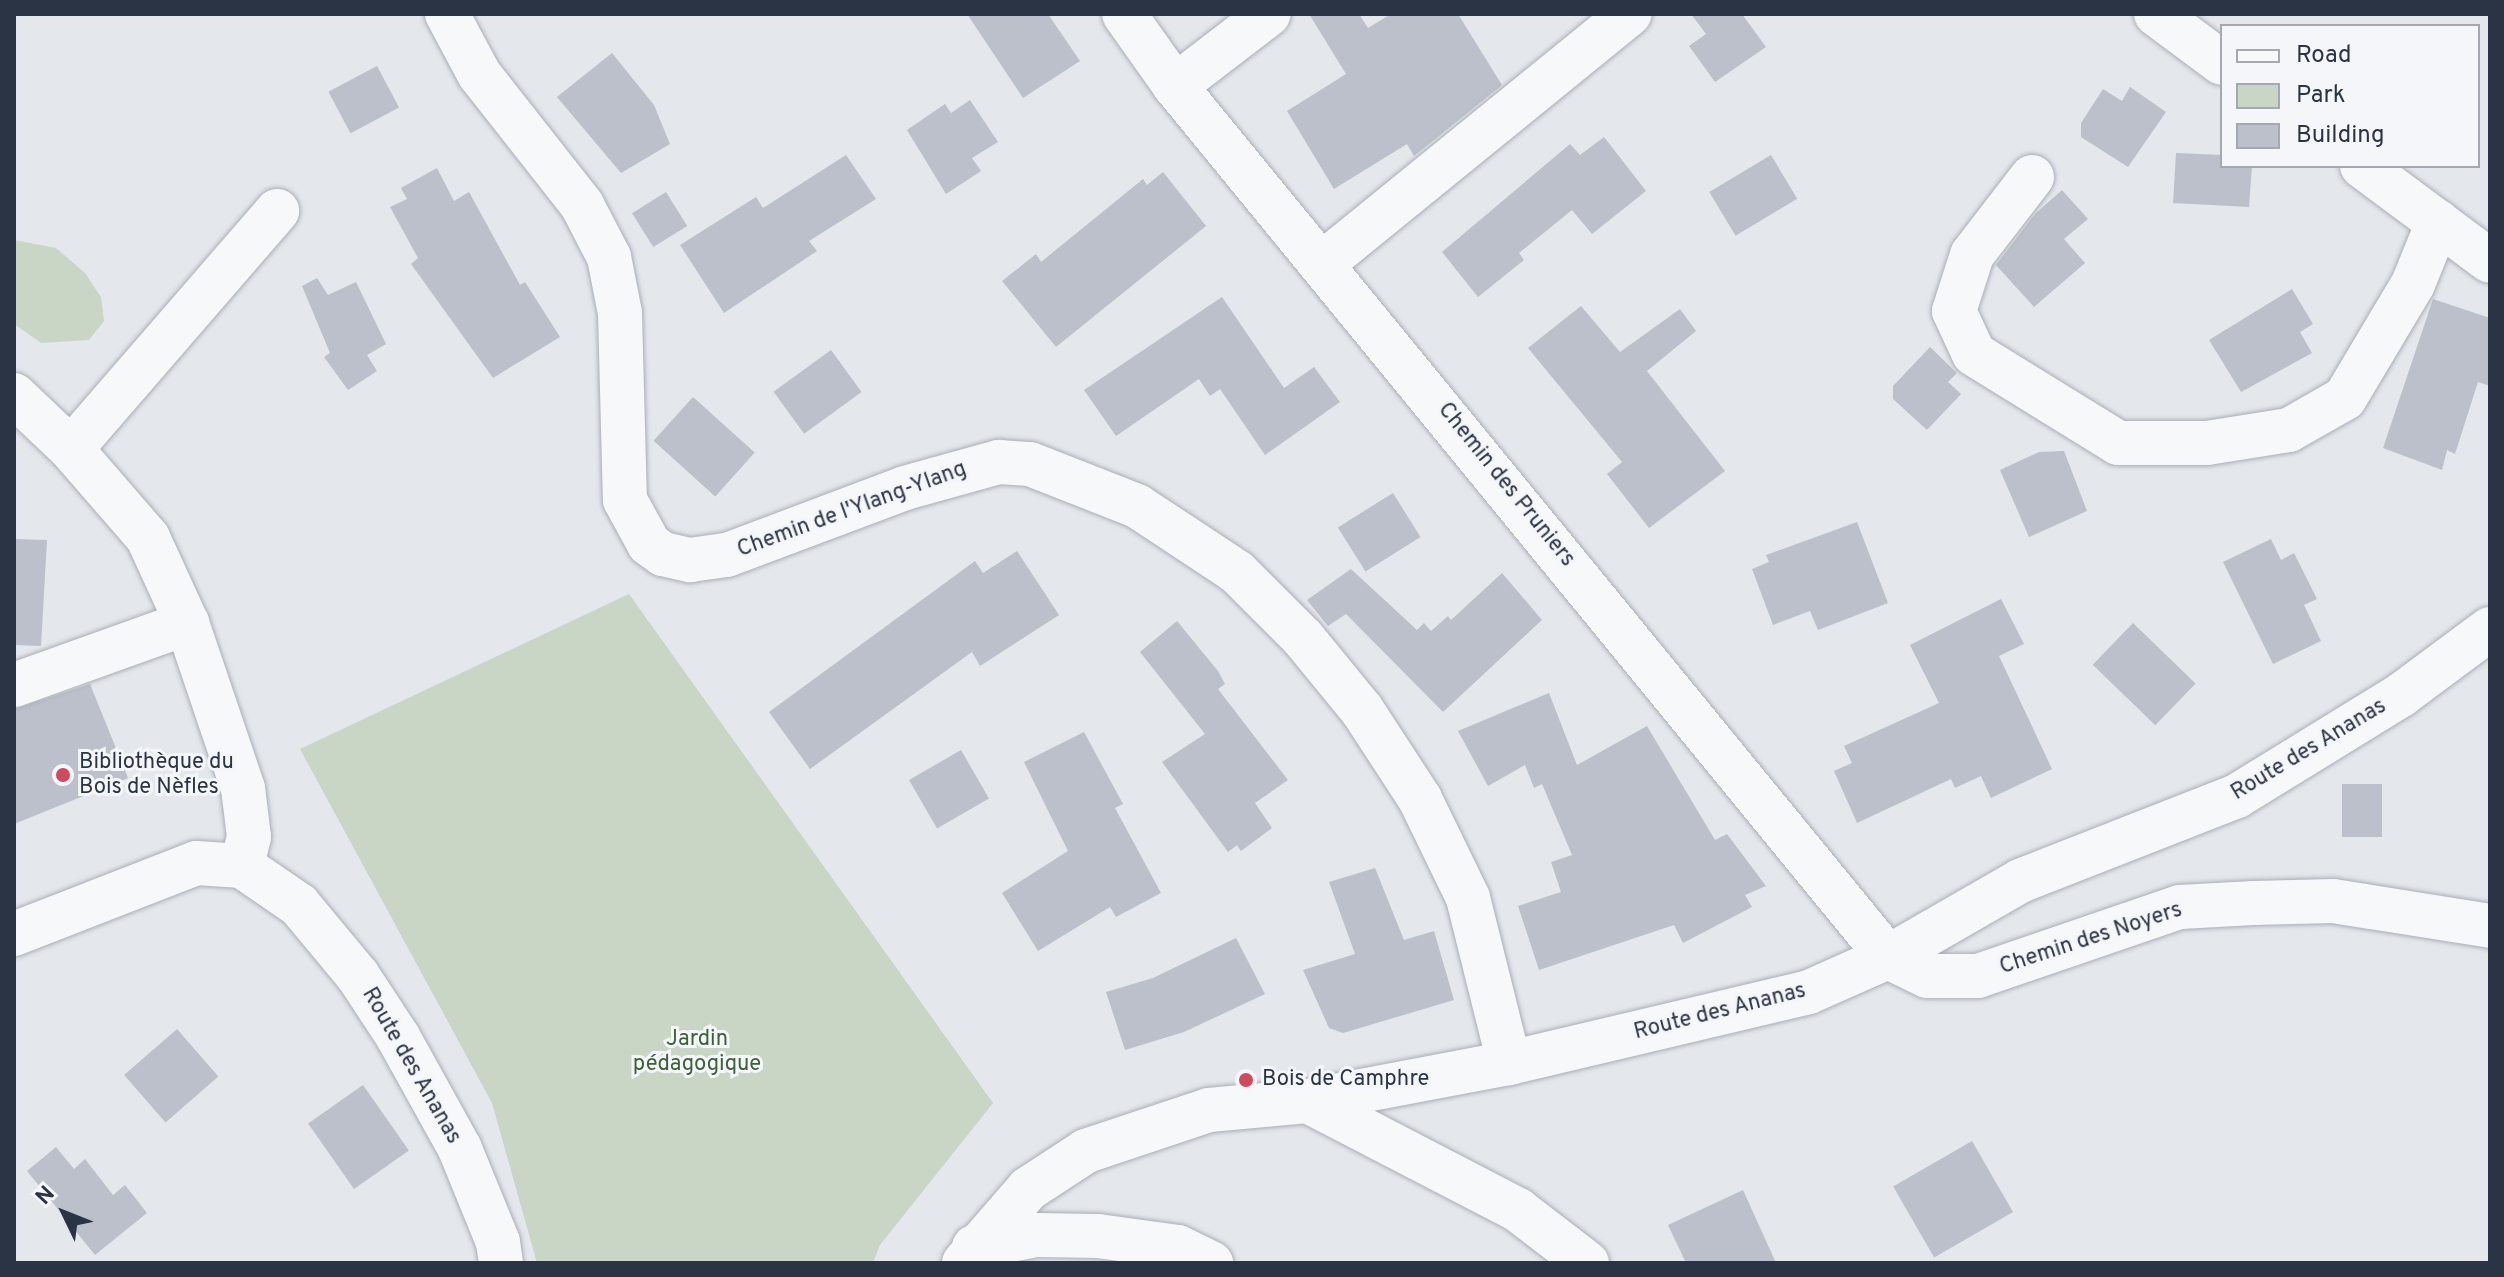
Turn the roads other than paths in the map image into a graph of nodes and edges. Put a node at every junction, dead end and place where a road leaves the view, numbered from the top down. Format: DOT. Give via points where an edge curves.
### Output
graph roads {
  1 [pos="447,14"];
  2 [pos="1124,14"];
  3 [pos="1269,14"];
  4 [pos="1629,14"];
  5 [pos="2156,14"];
  6 [pos="2220,62"];
  7 [pos="1175,86"];
  8 [pos="2365,168"];
  9 [pos="2032,177"];
  10 [pos="277,211"];
  11 [pos="2438,222"];
  12 [pos="2490,261"];
  13 [pos="1323,263"];
  14 [pos="14,395"];
  15 [pos="71,449"];
  16 [pos="187,623"];
  17 [pos="2490,629"];
  18 [pos="14,685"];
  19 [pos="242,866"];
  20 [pos="2490,926"];
  21 [pos="14,934"];
  22 [pos="1888,957"];
  23 [pos="1509,1063"];
  24 [pos="1308,1101"];
  25 [pos="969,1255"];
  26 [pos="501,1263"];
  27 [pos="1211,1263"];
  28 [pos="1587,1263"];
  1 -- 23 [label="street, Chemin de l'Ylang-Ylang" via="479,74 582,205 609,257 620,313 625,500 649,544 663,554 690,560 727,555 905,488 999,462 1030,464 1137,506 1237,572 1303,638 1362,710 1420,799 1468,898"];
  2 -- 7 [label="street, Chemin des Pruniers"];
  3 -- 7 [label="street"];
  4 -- 13 [label="street"];
  5 -- 6 [label="street"];
  7 -- 13 [label="street, Chemin des Pruniers"];
  8 -- 11 [label="street"];
  9 -- 11 [label="street" via="1972,255 1954,311 1974,354 2118,443 2207,443 2289,430 2345,398 2413,284"];
  10 -- 15 [label="street"];
  11 -- 12 [label="street"];
  13 -- 22 [label="street, Chemin des Pruniers"];
  14 -- 15 [label="street"];
  15 -- 16 [label="street" via="148,538"];
  16 -- 18 [label="street"];
  16 -- 19 [label="street" via="243,788 249,837"];
  17 -- 22 [label="street, Route des Ananas" via="2401,695 2237,796 2020,881"];
  19 -- 21 [label="street" via="196,863"];
  19 -- 26 [label="street, Route des Ananas" via="299,905 358,976 398,1037 460,1149 498,1242"];
  20 -- 22 [label="street, Chemin des Noyers" via="2333,901 2254,903 2180,907 1978,976 1927,976"];
  22 -- 23 [label="street, Route des Ananas" via="1809,992"];
  23 -- 24 [label="street, Route des Ananas"];
  24 -- 25 [label="street, Route des Ananas" via="1209,1110 1086,1151 1028,1189"];
  24 -- 28 [label="street" via="1518,1210"];
  25 -- 27 [label="street" via="1037,1235 1098,1236 1178,1247"];
}
